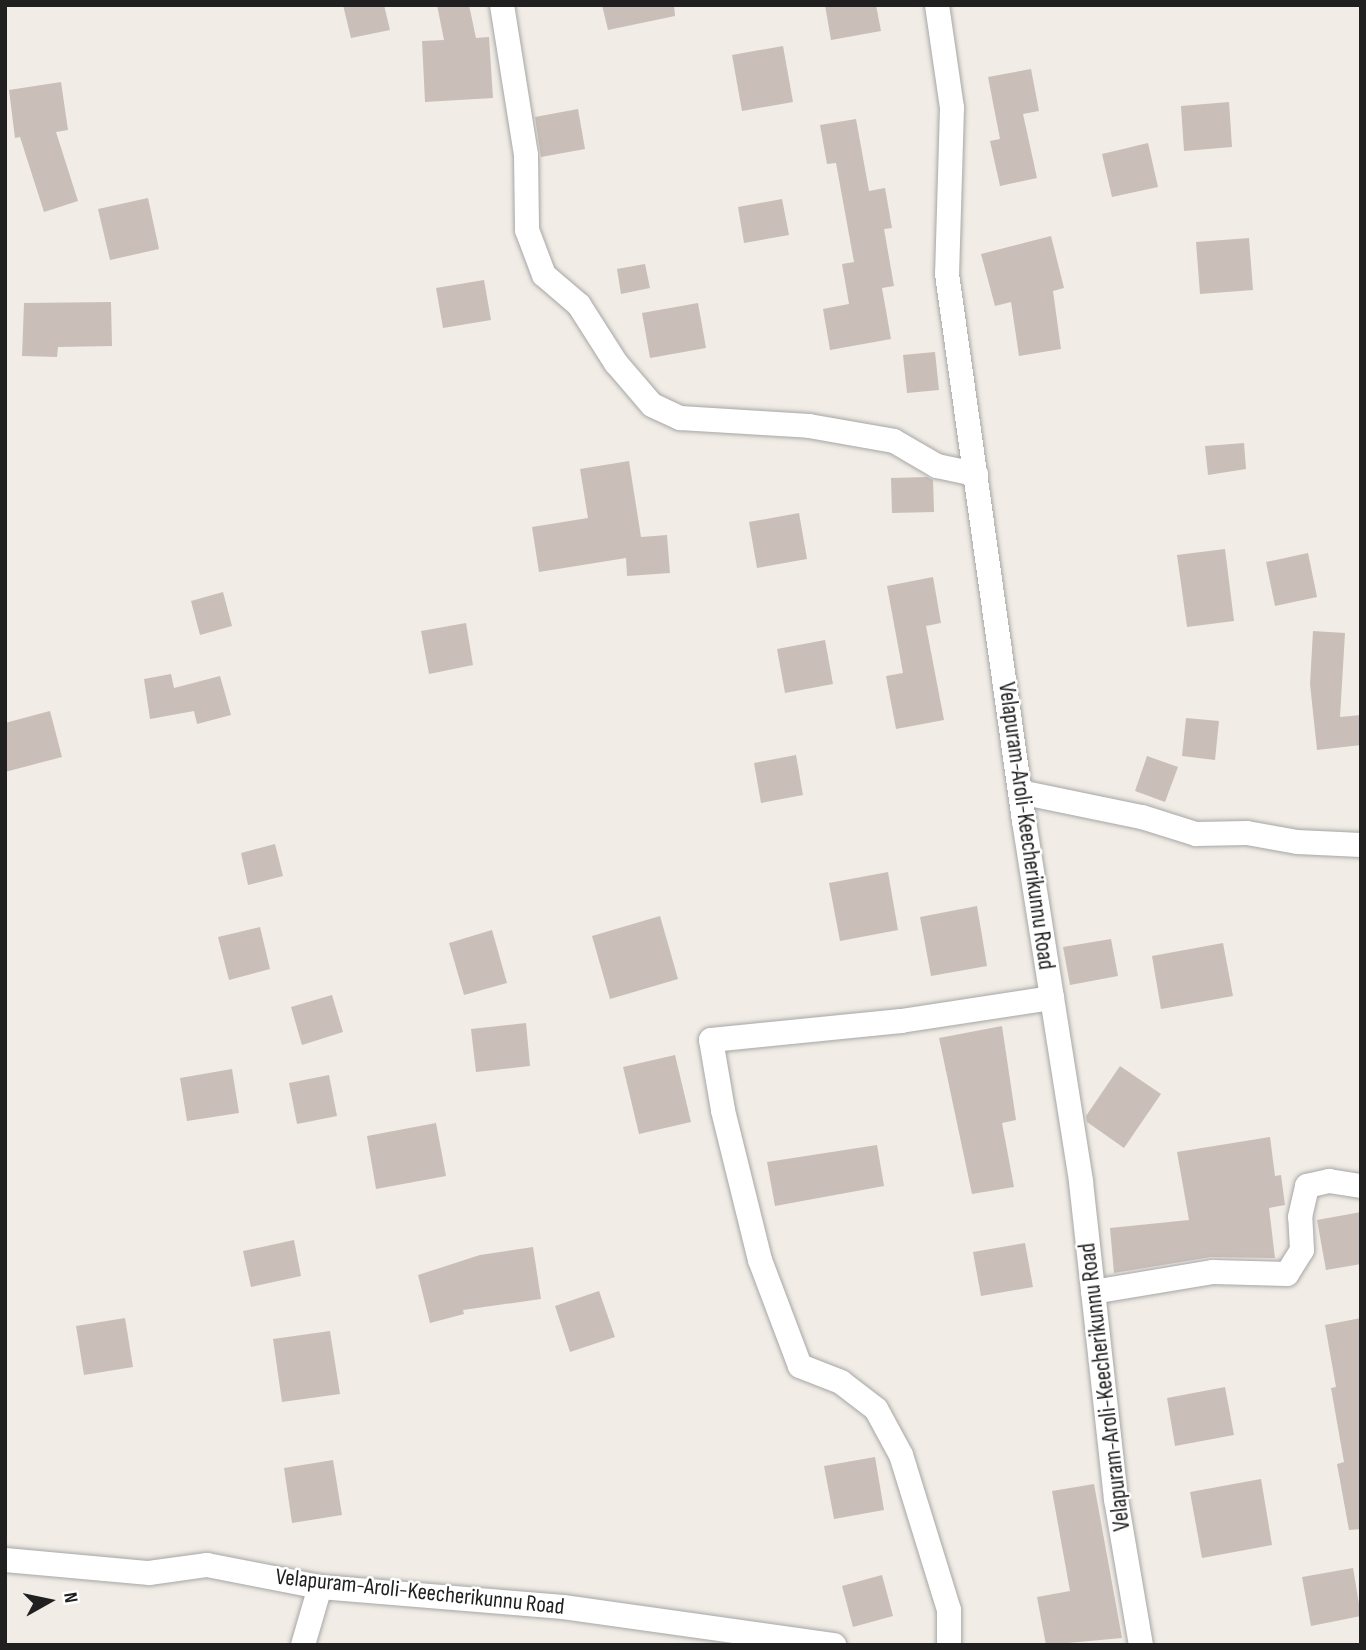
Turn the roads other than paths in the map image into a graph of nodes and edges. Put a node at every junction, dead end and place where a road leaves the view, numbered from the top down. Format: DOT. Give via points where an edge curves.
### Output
graph roads {
  1 [pos="502,5"];
  2 [pos="937,5"];
  3 [pos="976,474"];
  4 [pos="1020,792"];
  5 [pos="1361,845"];
  6 [pos="1052,998"];
  7 [pos="1361,1186"];
  8 [pos="1093,1292"];
  9 [pos="5,1560"];
  10 [pos="320,1587"];
  11 [pos="303,1645"];
  12 [pos="834,1645"];
  13 [pos="949,1645"];
  14 [pos="1141,1645"];
  1 -- 3 [label="street" via="526,155 527,230 544,275 579,305 616,363 652,405 680,418 809,426 894,441 937,466"];
  2 -- 3 [label="street, Velapuram-Aroli-Keecherikunnu Road" via="952,108 947,274"];
  3 -- 4 [label="street, Velapuram-Aroli-Keecherikunnu Road"];
  4 -- 5 [label="street" via="1142,817 1196,834 1247,833 1297,842"];
  4 -- 6 [label="street, Velapuram-Aroli-Keecherikunnu Road"];
  6 -- 8 [label="street, Velapuram-Aroli-Keecherikunnu Road"];
  6 -- 13 [label="street" via="901,1021 710,1040 760,1260 800,1366 841,1382 876,1409 901,1455 948,1610"];
  7 -- 8 [label="street" via="1329,1181 1307,1186 1300,1217 1301,1250 1287,1274 1213,1272"];
  8 -- 14 [label="street, Velapuram-Aroli-Keecherikunnu Road" via="1116,1499"];
  9 -- 10 [label="street, Velapuram-Aroli-Keecherikunnu Road" via="149,1573 207,1565"];
  10 -- 11 [label="street"];
  10 -- 12 [label="street, Velapuram-Aroli-Keecherikunnu Road" via="563,1607"];
}
